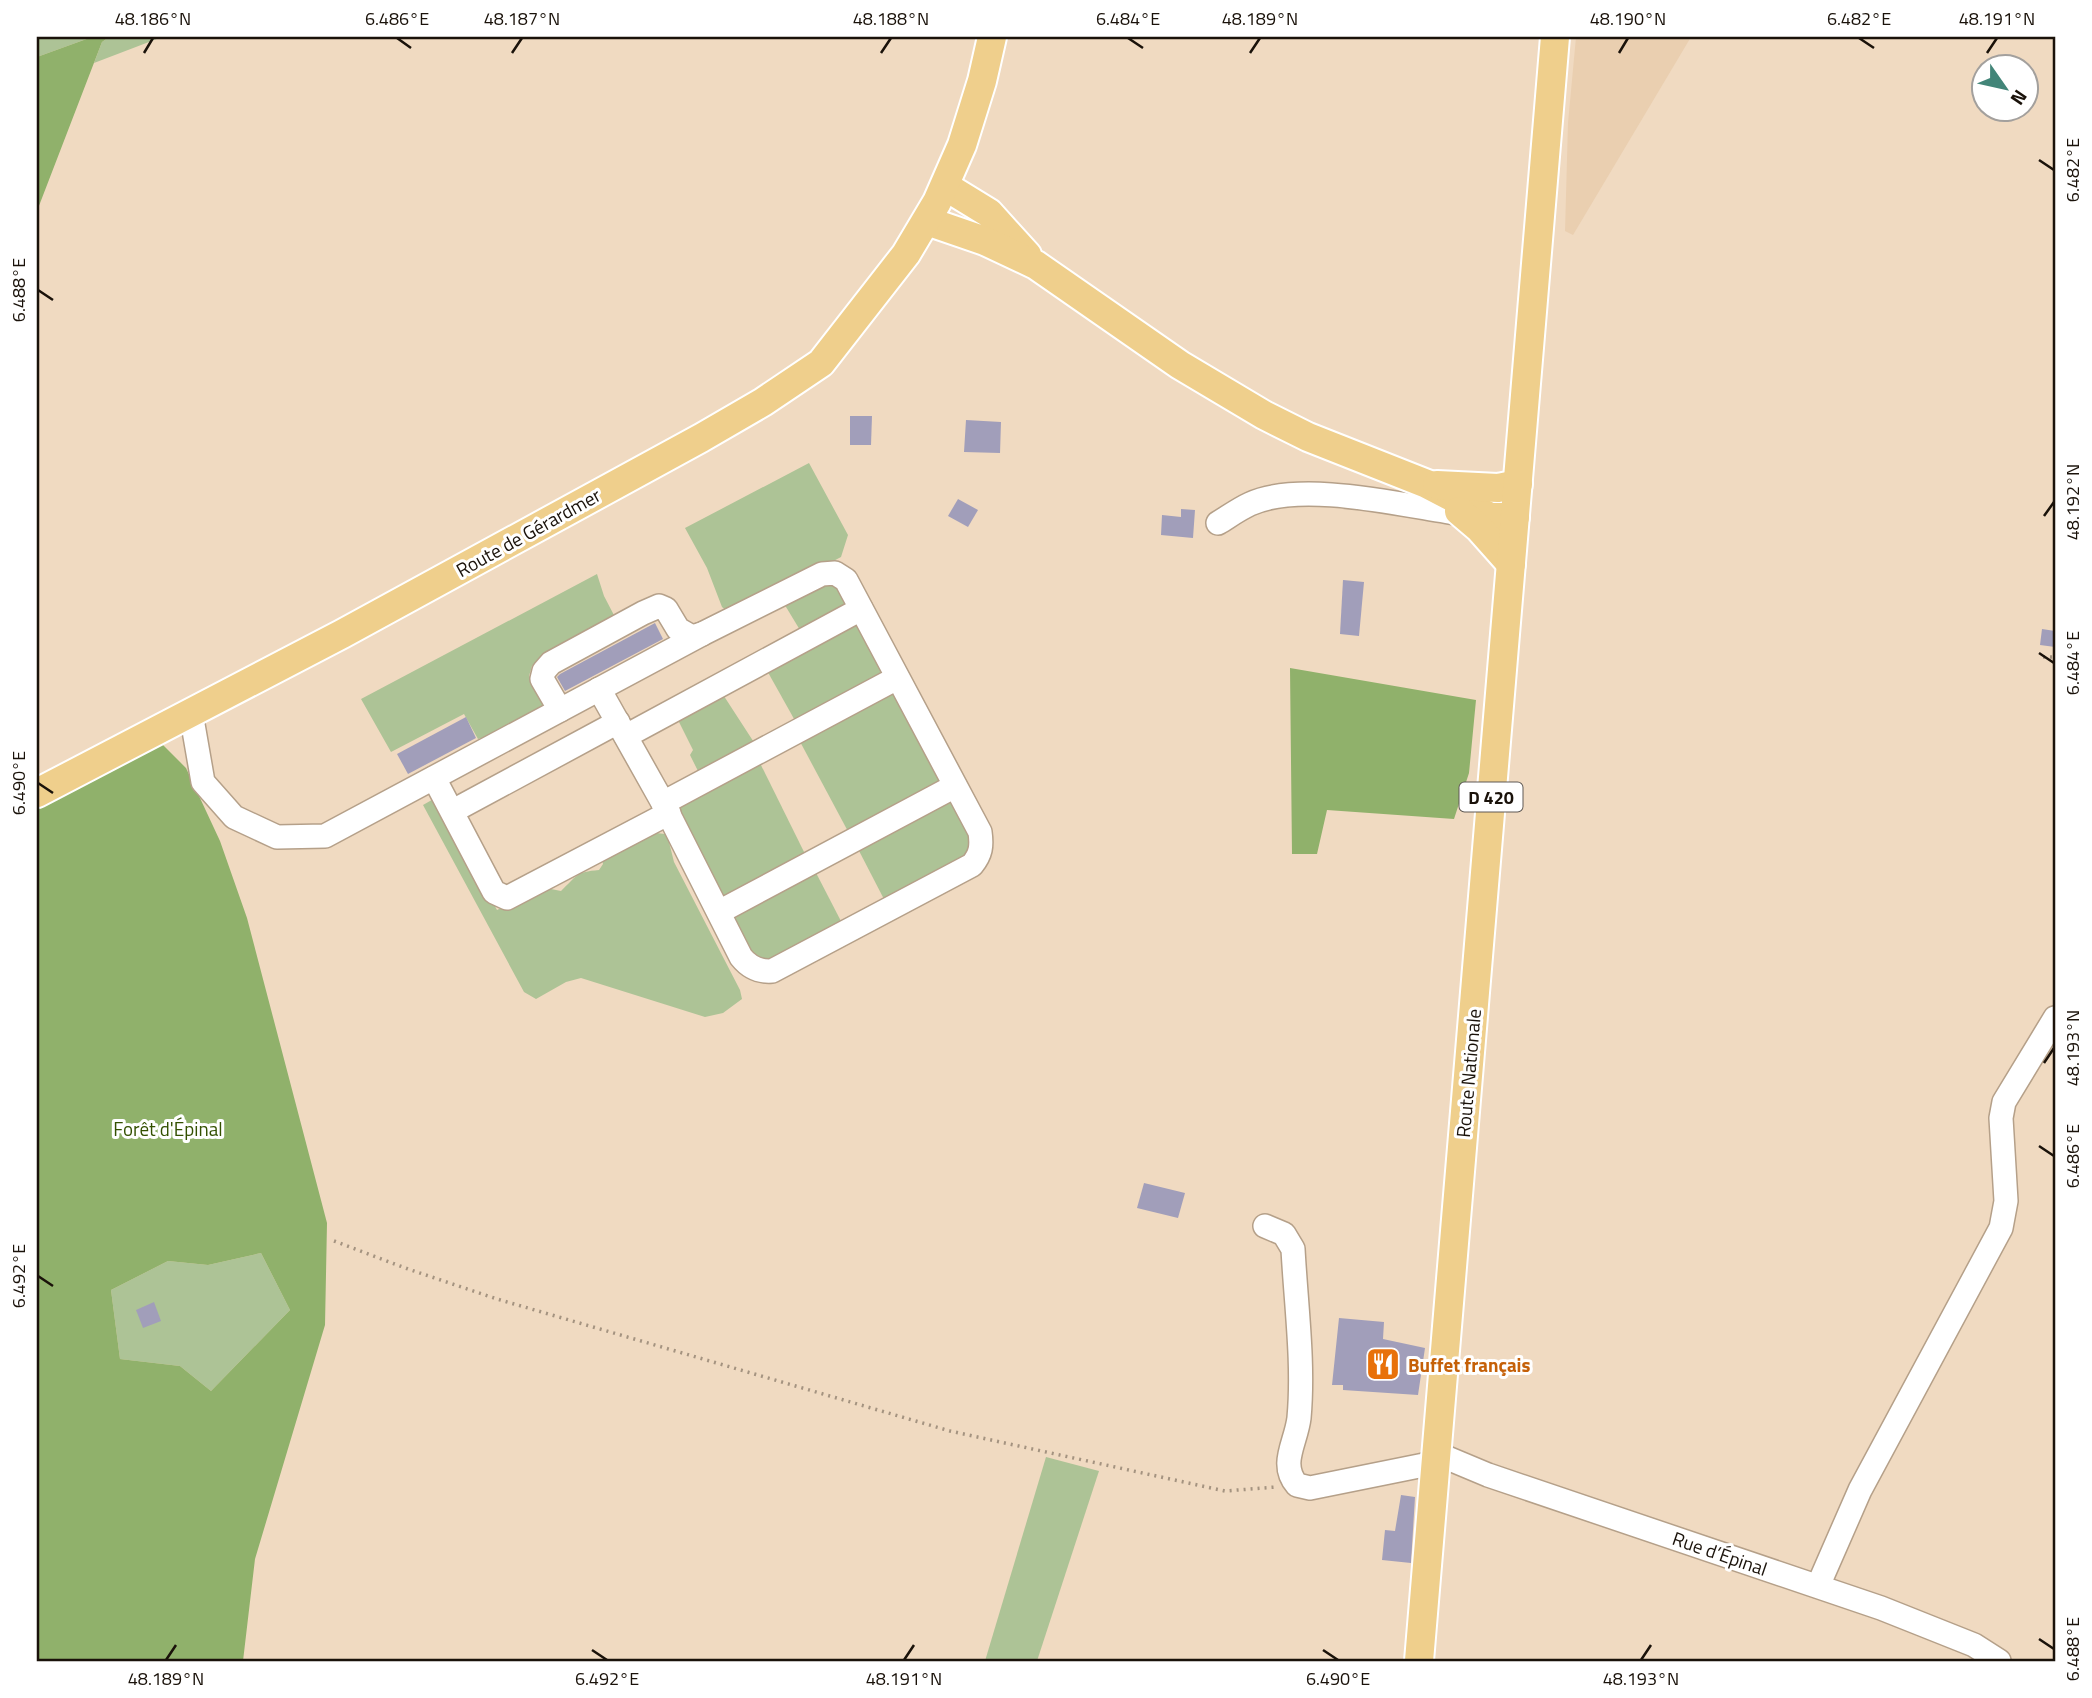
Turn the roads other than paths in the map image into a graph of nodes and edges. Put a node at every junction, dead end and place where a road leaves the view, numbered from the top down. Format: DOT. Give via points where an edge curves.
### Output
graph roads {
  1 [pos="992,37"];
  2 [pos="1555,37"];
  3 [pos="945,186"];
  4 [pos="927,221"];
  5 [pos="1035,265"];
  6 [pos="1427,484"];
  7 [pos="1518,484"];
  8 [pos="1462,514"];
  9 [pos="1515,517"];
  10 [pos="1218,523"];
  11 [pos="1511,565"];
  12 [pos="861,609"];
  13 [pos="702,634"];
  14 [pos="897,678"];
  15 [pos="599,689"];
  16 [pos="560,710"];
  17 [pos="191,713"];
  18 [pos="622,729"];
  19 [pos="434,778"];
  20 [pos="954,786"];
  21 [pos="37,793"];
  22 [pos="666,808"];
  23 [pos="453,811"];
  24 [pos="719,912"];
  25 [pos="2055,1018"];
  26 [pos="1265,1226"];
  27 [pos="1436,1459"];
  28 [pos="1818,1586"];
  29 [pos="1419,1661"];
  30 [pos="1999,1661"];
  1 -- 3 [label="main road, Route de Gérardmer" via="962,145"];
  2 -- 7 [label="main road, D 420"];
  3 -- 4 [label="main road, Route de Gérardmer"];
  3 -- 5 [label="main road" via="989,214"];
  4 -- 5 [label="main road"];
  4 -- 17 [label="main road, Route de Gérardmer" via="821,363 763,402"];
  5 -- 6 [label="main road" via="1180,365 1264,415"];
  6 -- 7 [label="main road" via="1498,488"];
  6 -- 8 [label="main road"];
  6 -- 9 [label="main road" via="1490,517"];
  7 -- 9 [label="main road, Route Nationale / D 420"];
  8 -- 10 [label="street" via="1290,493 1251,503"];
  8 -- 11 [label="main road"];
  9 -- 11 [label="main road, Route Nationale / D 420"];
  11 -- 27 [label="main road, Route Nationale / D 420"];
  12 -- 13 [label="street" via="846,580 835,573 822,574"];
  12 -- 14 [label="street"];
  12 -- 18 [label="street"];
  13 -- 15 [label="street"];
  13 -- 16 [label="street" via="692,637 678,629 659,606 643,613 544,671 542,679"];
  14 -- 20 [label="street"];
  14 -- 22 [label="street"];
  15 -- 16 [label="street"];
  15 -- 18 [label="street"];
  16 -- 19 [label="street"];
  17 -- 19 [label="street" via="202,782 234,817 276,837 325,836"];
  17 -- 21 [label="main road, Route de Gérardmer"];
  18 -- 22 [label="street"];
  18 -- 23 [label="street"];
  19 -- 23 [label="street"];
  20 -- 24 [label="street"];
  20 -- 24 [label="street" via="980,832 982,844 972,865 772,971 747,964"];
  22 -- 23 [label="street" via="507,898 494,892"];
  22 -- 24 [label="street"];
  25 -- 28 [label="street" via="2004,1102 2006,1202 2001,1228 1860,1490"];
  26 -- 27 [label="street" via="1284,1234 1293,1249 1300,1374 1289,1476 1297,1485 1310,1488"];
  27 -- 28 [label="street, Rue d’Épinal" via="1445,1457"];
  27 -- 29 [label="main road, Route Nationale / D 420"];
  28 -- 30 [label="street, Rue d’Épinal" via="1974,1644"];
}
